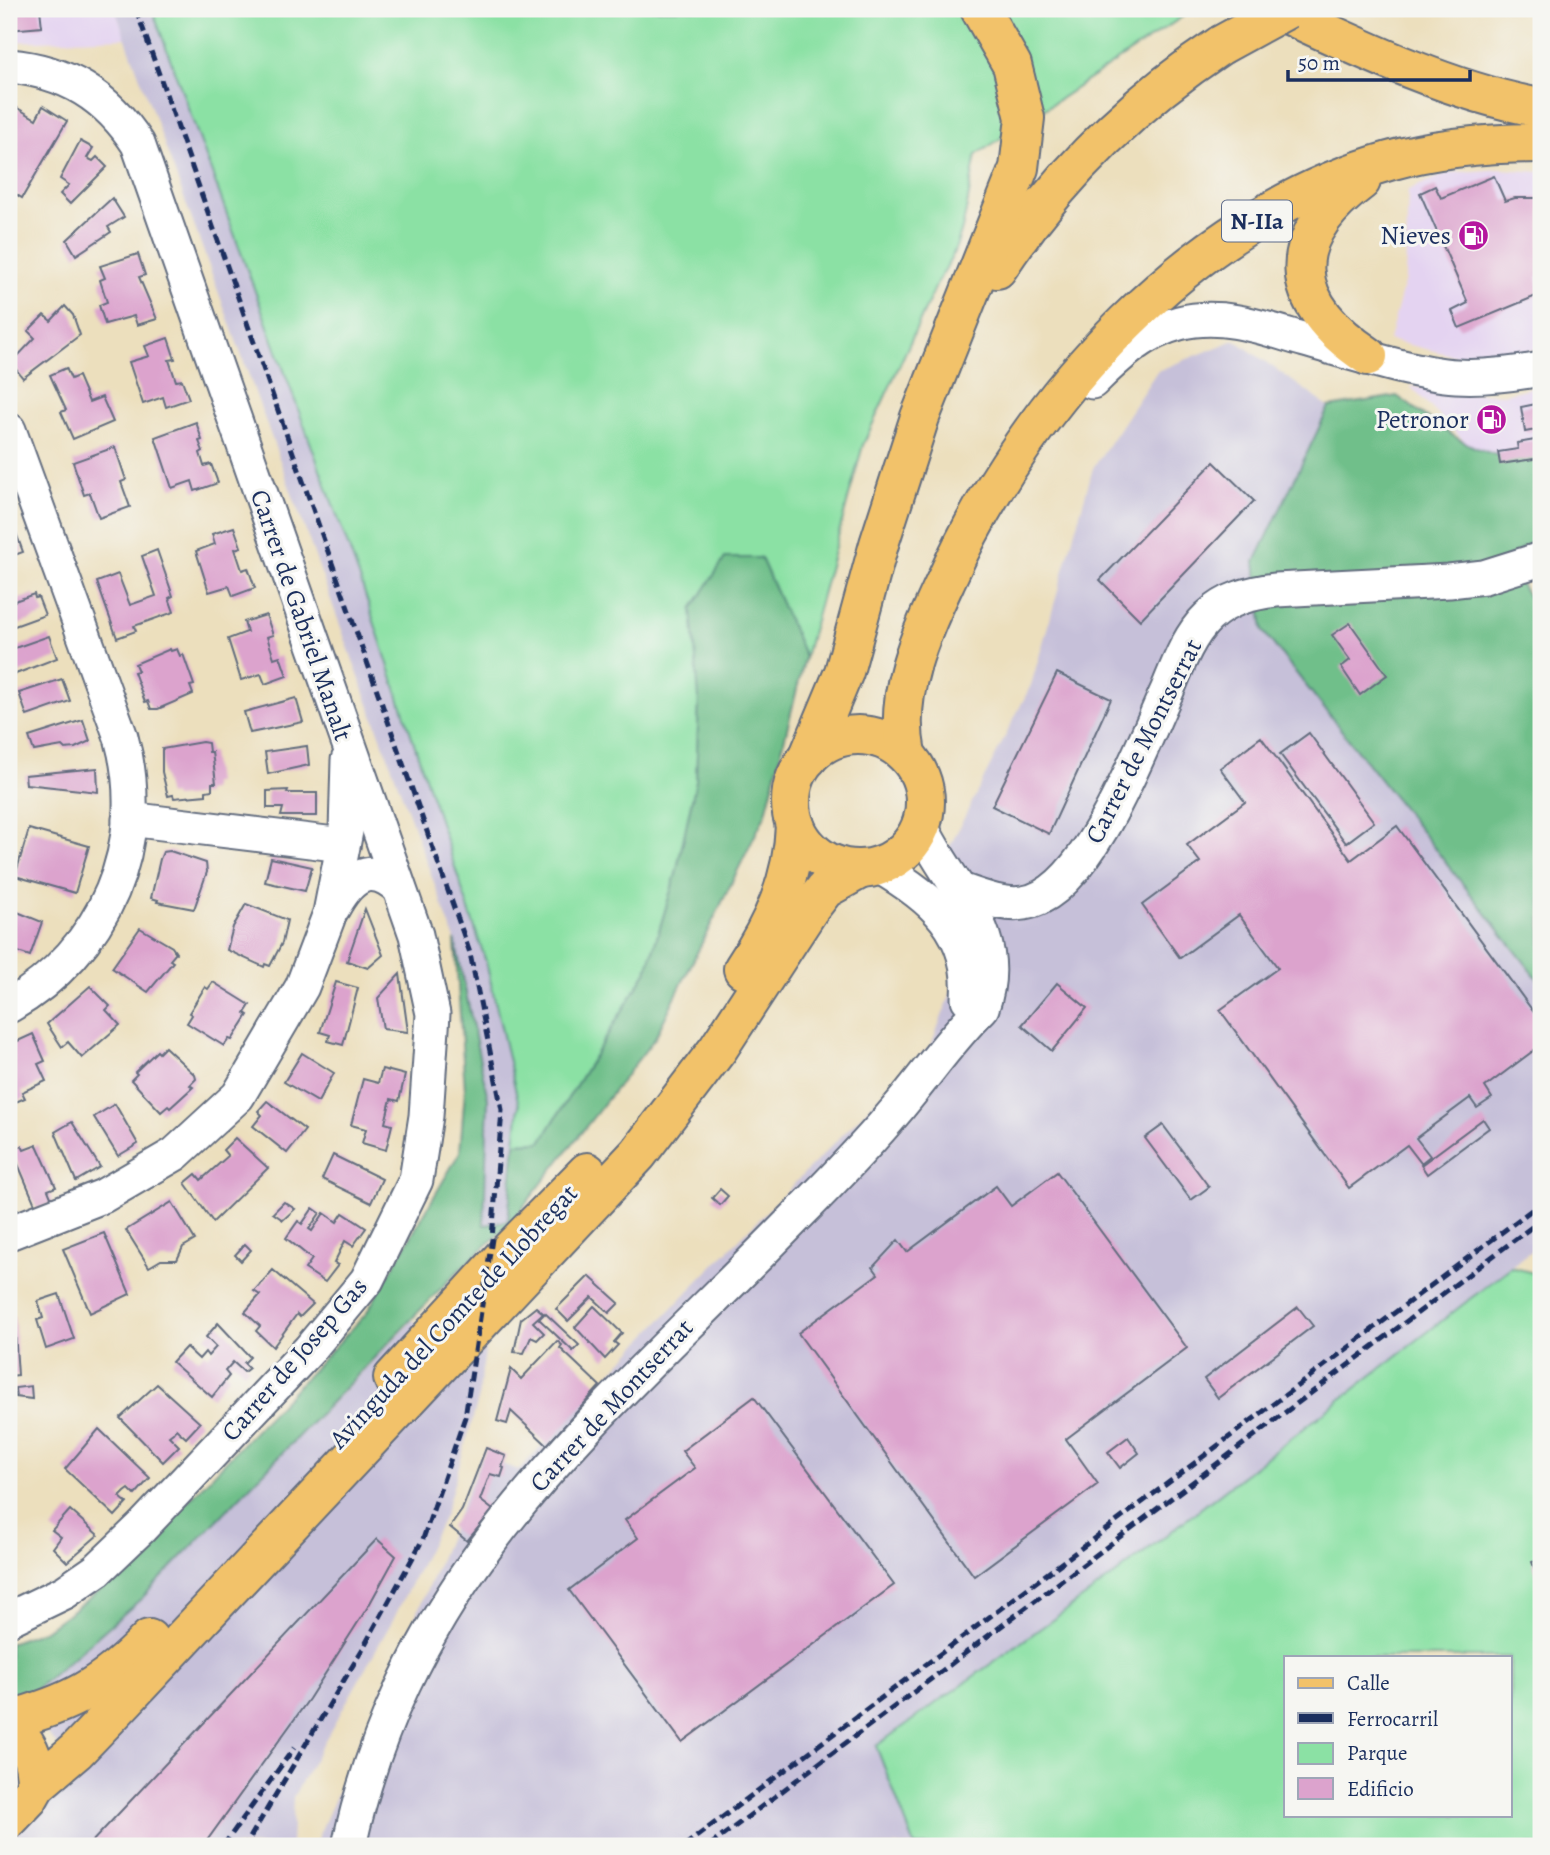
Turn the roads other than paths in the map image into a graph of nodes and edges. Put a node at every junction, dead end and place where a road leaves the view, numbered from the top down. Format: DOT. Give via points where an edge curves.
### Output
graph roads {
  1 [pos="980,9"];
  2 [pos="1276,9"];
  3 [pos="1287,9"];
  4 [pos="9,66"];
  5 [pos="1541,108"];
  6 [pos="1541,143"];
  7 [pos="1388,161"];
  8 [pos="1368,356"];
  9 [pos="1541,369"];
  10 [pos="926,400"];
  11 [pos="1040,423"];
  12 [pos="9,430"];
  13 [pos="1541,559"];
  14 [pos="348,741"];
  15 [pos="906,754"];
  16 [pos="808,758"];
  17 [pos="129,819"];
  18 [pos="795,825"];
  19 [pos="921,826"];
  20 [pos="343,845"];
  21 [pos="868,868"];
  22 [pos="400,888"];
  23 [pos="960,890"];
  24 [pos="330,913"];
  25 [pos="9,1006"];
  26 [pos="966,1024"];
  27 [pos="9,1233"];
  28 [pos="9,1619"];
  29 [pos="9,1720"];
  30 [pos="9,1727"];
  31 [pos="36,1785"];
  32 [pos="9,1819"];
  33 [pos="349,1846"];
  1 -- 10 [label="main road" via="1012,65 1022,105 1025,118 1019,168"];
  2 -- 5 [label="main road" via="1378,57"];
  3 -- 10 [label="main road, bridge" via="1221,45 1149,96 1082,158 997,269"];
  4 -- 14 [label="street, Carrer de Gabriel Manalt" via="45,71 87,89 105,102 138,144"];
  6 -- 7 [label="main road, N-IIa" via="1455,148"];
  7 -- 8 [label="main road" via="1325,212 1312,229 1304,264 1306,282 1321,315 1344,340"];
  7 -- 11 [label="main road, N-IIa" via="1296,198 1201,256 1122,326"];
  8 -- 9 [label="street" via="1454,376 1498,377"];
  8 -- 11 [label="street" via="1237,321 1188,321 1155,332 1120,355 1063,411"];
  10 -- 16 [label="main road" via="844,672"];
  11 -- 15 [label="main road, N-IIa" via="959,550 928,621 904,690 900,728"];
  12 -- 17 [label="street" via="121,737 130,773"];
  13 -- 23 [label="street, Carrer de Montserrat" via="1484,577 1276,590 1224,605 1206,619 1185,652 1114,804 1082,861 1051,893 1031,902 1001,903"];
  14 -- 20 [label="street, Carrer de Gabriel Manalt"];
  14 -- 22 [label="street, Carrer de Josep Gas"];
  15 -- 16 [label="main road" via="874,736 856,734 838,737"];
  15 -- 19 [label="main road, N-IIa" via="923,783"];
  16 -- 18 [label="main road" via="792,790"];
  17 -- 20 [label="street"];
  17 -- 25 [label="street" via="115,884 94,928 62,967"];
  18 -- 21 [label="main road" via="814,852 842,867"];
  18 -- 29 [label="main road, Avinguda del Comte de Llobregat" via="788,883 750,959 644,1105 580,1180 128,1662 82,1695"];
  19 -- 21 [label="main road" via="905,850"];
  19 -- 23 [label="street, Carrer de Montserrat"];
  20 -- 24 [label="street, Carrer de Gabriel Manalt"];
  21 -- 26 [label="street" via="909,884 934,904 953,928 967,959"];
  21 -- 31 [label="main road, Avinguda del Comte de Llobregat" via="825,889 718,1049 638,1154 126,1699"];
  22 -- 24 [label="street" via="391,881 361,875 346,884"];
  22 -- 28 [label="street, Carrer de Josep Gas" via="416,934 433,1014 426,1116 416,1181 367,1280 309,1350 106,1561 65,1592"];
  23 -- 26 [label="street, Carrer de Montserrat" via="974,912 989,954 989,987 982,1008"];
  24 -- 27 [label="street, Carrer de Gabriel Manalt" via="302,987 238,1096 175,1154 103,1196"];
  26 -- 33 [label="street, Carrer de Montserrat" via="855,1157 589,1423 492,1536 408,1671 371,1764"];
  30 -- 31 [label="main road" via="32,1756"];
  31 -- 32 [label="main road, Avinguda del Comte de Llobregat"];
}
